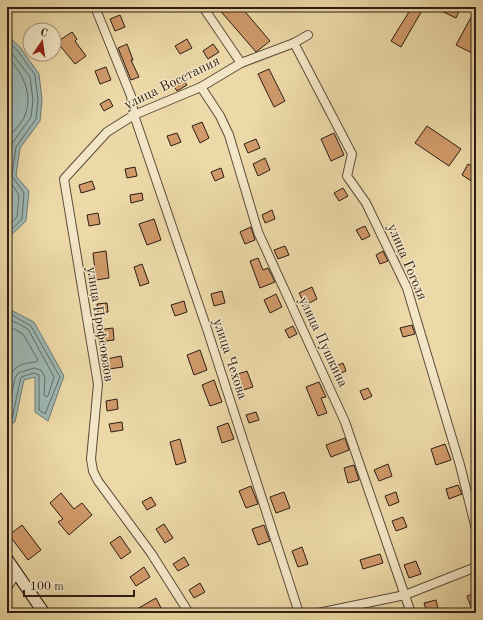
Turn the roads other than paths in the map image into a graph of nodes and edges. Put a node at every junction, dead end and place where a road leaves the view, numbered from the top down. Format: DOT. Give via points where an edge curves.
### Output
graph roads {
  1 [pos="95,7"];
  2 [pos="203,7"];
  3 [pos="308,34"];
  4 [pos="294,43"];
  5 [pos="241,63"];
  6 [pos="201,87"];
  7 [pos="134,114"];
  8 [pos="64,179"];
  9 [pos="476,529"];
  10 [pos="7,559"];
  11 [pos="476,567"];
  12 [pos="17,572"];
  13 [pos="7,588"];
  14 [pos="405,595"];
  15 [pos="44,613"];
  16 [pos="189,613"];
  17 [pos="299,613"];
  18 [pos="318,613"];
  19 [pos="411,613"];
  1 -- 7 [label="street, улица Чехова" via="131,96"];
  2 -- 5 [label="street"];
  3 -- 4 [label="street, улица Восстания"];
  4 -- 5 [label="street, улица Восстания"];
  4 -- 9 [label="street, улица Гоголя" via="352,154 347,176 366,203 406,288 460,465"];
  5 -- 6 [label="street, улица Восстания"];
  6 -- 7 [label="street, улица Восстания"];
  6 -- 14 [label="street, улица Пушкина" via="220,116 258,232 345,422"];
  7 -- 8 [label="street, улица Восстания" via="107,132"];
  7 -- 17 [label="street, улица Чехова"];
  8 -- 16 [label="street, улица Профсоюзов" via="98,384 91,459 93,472 151,553"];
  10 -- 12 [label="street"];
  11 -- 14 [label="street"];
  12 -- 13 [label="street"];
  12 -- 15 [label="street"];
  14 -- 18 [label="street"];
  14 -- 19 [label="street, улица Пушкина"];
}
